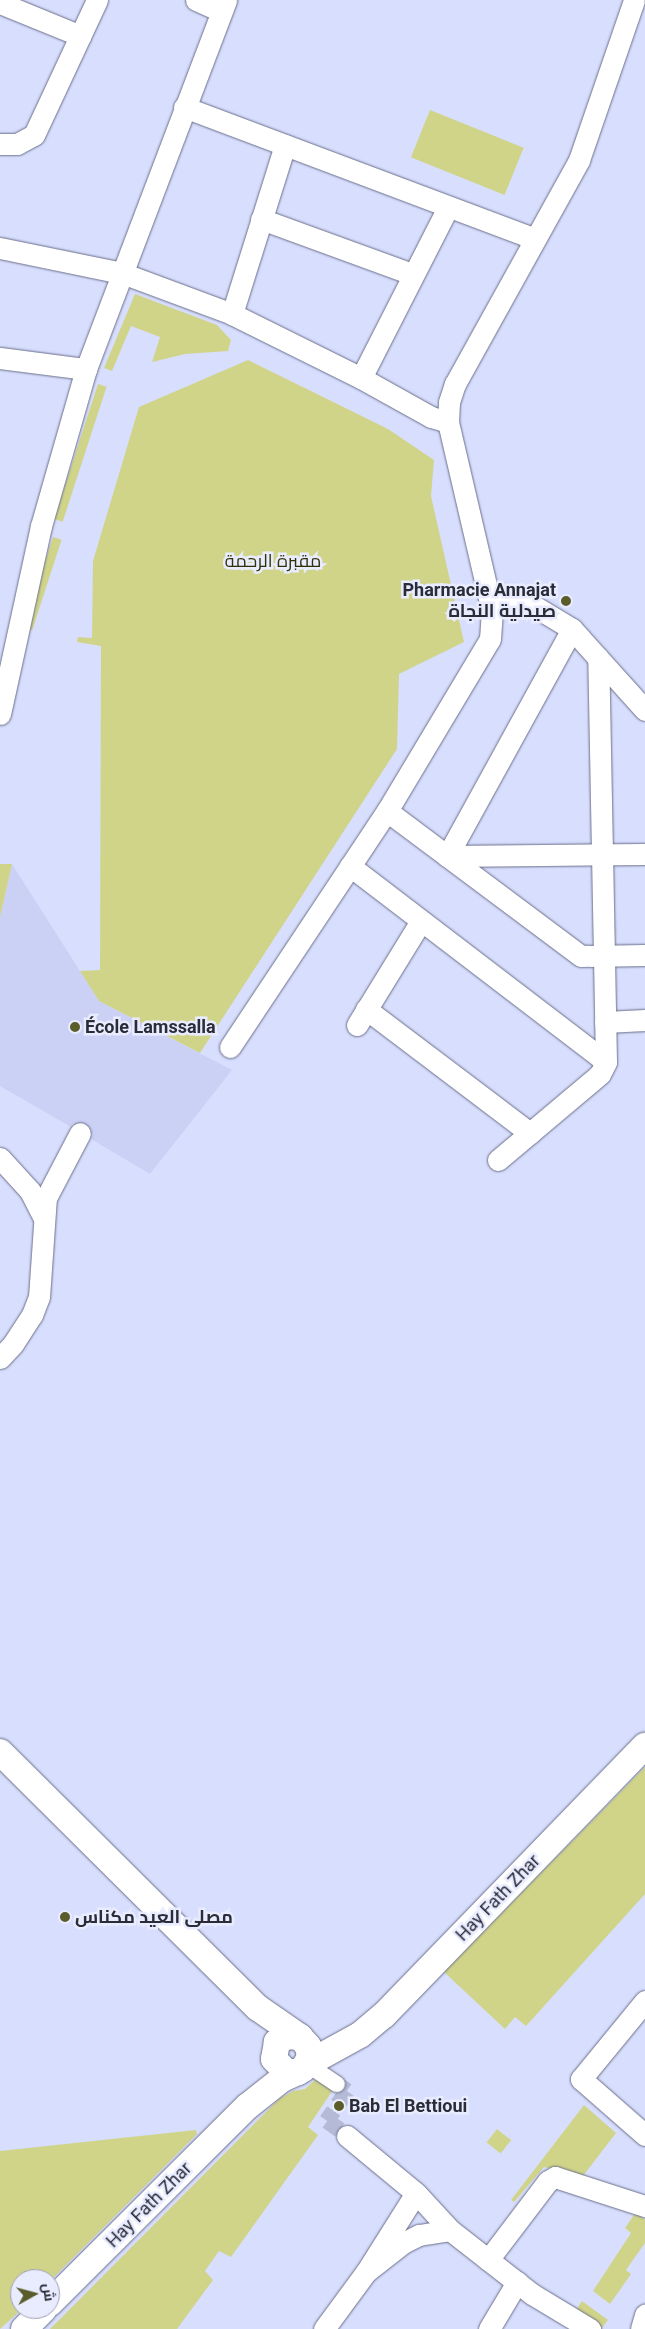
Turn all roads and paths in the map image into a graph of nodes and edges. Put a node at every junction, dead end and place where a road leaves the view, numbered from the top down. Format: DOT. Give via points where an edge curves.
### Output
graph roads {
  1 [pos="97,0"];
  2 [pos="196,0"];
  3 [pos="634,0"];
  4 [pos="0,3"];
  5 [pos="223,6"];
  6 [pos="81,36"];
  7 [pos="184,107"];
  8 [pos="0,144"];
  9 [pos="285,145"];
  10 [pos="448,206"];
  11 [pos="261,218"];
  12 [pos="535,239"];
  13 [pos="0,248"];
  14 [pos="122,273"];
  15 [pos="412,274"];
  16 [pos="232,314"];
  17 [pos="0,358"];
  18 [pos="86,369"];
  19 [pos="361,378"];
  20 [pos="448,422"];
  21 [pos="488,594"];
  22 [pos="572,629"];
  23 [pos="598,658"];
  24 [pos="645,710"];
  25 [pos="0,714"];
  26 [pos="386,811"];
  27 [pos="602,854"];
  28 [pos="645,854"];
  29 [pos="447,856"];
  30 [pos="350,866"];
  31 [pos="421,921"];
  32 [pos="645,955"];
  33 [pos="604,956"];
  34 [pos="645,1020"];
  35 [pos="605,1022"];
  36 [pos="230,1048"];
  37 [pos="606,1062"];
  38 [pos="80,1133"];
  39 [pos="530,1133"];
  40 [pos="0,1158"];
  41 [pos="498,1160"];
  42 [pos="43,1217"];
  43 [pos="0,1358"];
  44 [pos="645,1746"];
  45 [pos="2,1757"];
  46 [pos="645,2001"];
  47 [pos="258,2008"];
  48 [pos="301,2038"];
  49 [pos="346,2043"];
  50 [pos="273,2055"];
  51 [pos="303,2068"];
  52 [pos="337,2084"];
  53 [pos="248,2106"];
  54 [pos="343,2133"];
  55 [pos="645,2135"];
  56 [pos="416,2193"];
  57 [pos="645,2206"];
  58 [pos="450,2230"];
  59 [pos="488,2260"];
  60 [pos="366,2272"];
  61 [pos="517,2282"];
  62 [pos="60,2293"];
  63 [pos="645,2315"];
  64 [pos="34,2319"];
  65 [pos="24,2329"];
  66 [pos="324,2329"];
  67 [pos="489,2329"];
  68 [pos="590,2329"];
  69 [pos="641,2329"];
  1 -- 6 [label="street"];
  2 -- 5 [label="street"];
  3 -- 12 [label="street" via="579,160"];
  4 -- 6 [label="street"];
  5 -- 7 [label="street"];
  6 -- 8 [label="street" via="34,135 17,144"];
  7 -- 9 [label="street"];
  7 -- 14 [label="street"];
  9 -- 10 [label="street"];
  9 -- 11 [label="street"];
  10 -- 12 [label="street"];
  10 -- 15 [label="street"];
  11 -- 15 [label="street"];
  11 -- 16 [label="street"];
  12 -- 20 [label="street" via="455,384 449,402"];
  13 -- 14 [label="street"];
  14 -- 16 [label="street"];
  14 -- 18 [label="street"];
  15 -- 19 [label="street"];
  16 -- 19 [label="street"];
  17 -- 18 [label="street"];
  18 -- 25 [label="street" via="40,526"];
  19 -- 20 [label="street" via="431,417"];
  20 -- 21 [label="street"];
  21 -- 22 [label="street" via="519,597"];
  21 -- 26 [label="street" via="492,610 490,639"];
  22 -- 23 [label="street"];
  22 -- 29 [label="street"];
  23 -- 24 [label="street"];
  23 -- 27 [label="street"];
  26 -- 29 [label="street"];
  26 -- 30 [label="street"];
  27 -- 28 [label="street"];
  27 -- 29 [label="street"];
  27 -- 33 [label="street"];
  29 -- 33 [label="street" via="581,956"];
  30 -- 31 [label="street"];
  30 -- 36 [label="street"];
  31 -- 37 [label="street"];
  31 -- 39 [label="street" via="362,1017"];
  32 -- 33 [label="street"];
  33 -- 35 [label="street"];
  34 -- 35 [label="street"];
  35 -- 37 [label="street"];
  37 -- 39 [label="street" via="600,1074"];
  38 -- 42 [label="street" via="54,1182"];
  39 -- 41 [label="street"];
  40 -- 42 [label="street" via="34,1196"];
  42 -- 43 [label="street" via="39,1297 18,1337"];
  44 -- 49 [label="street, Hay Fath Zhar" via="396,2004"];
  45 -- 47 [label="street"];
  46 -- 55 [label="street" via="581,2079"];
  47 -- 48 [label="street"];
  47 -- 50 [label="street" via="272,2041"];
  48 -- 49 [label="street" via="321,2044"];
  48 -- 50 [label="street" via="282,2038"];
  48 -- 51 [label="street" via="310,2052"];
  49 -- 51 [label="street, Hay Fath Zhar"];
  50 -- 51 [label="street" via="281,2070"];
  50 -- 53 [label="street" via="264,2082"];
  51 -- 52 [label="street"];
  51 -- 53 [label="street, Hay Fath Zhar"];
  53 -- 62 [label="street, Hay Fath Zhar"];
  54 -- 56 [label="street"];
  56 -- 58 [label="street"];
  56 -- 60 [label="street"];
  57 -- 59 [label="street" via="554,2177"];
  58 -- 59 [label="street"];
  58 -- 60 [label="street" via="419,2235 403,2243"];
  59 -- 61 [label="street"];
  60 -- 66 [label="street"];
  61 -- 67 [label="street"];
  61 -- 68 [label="street"];
  63 -- 69 [label="street"];
  64 -- 65 [label="street"];
}
